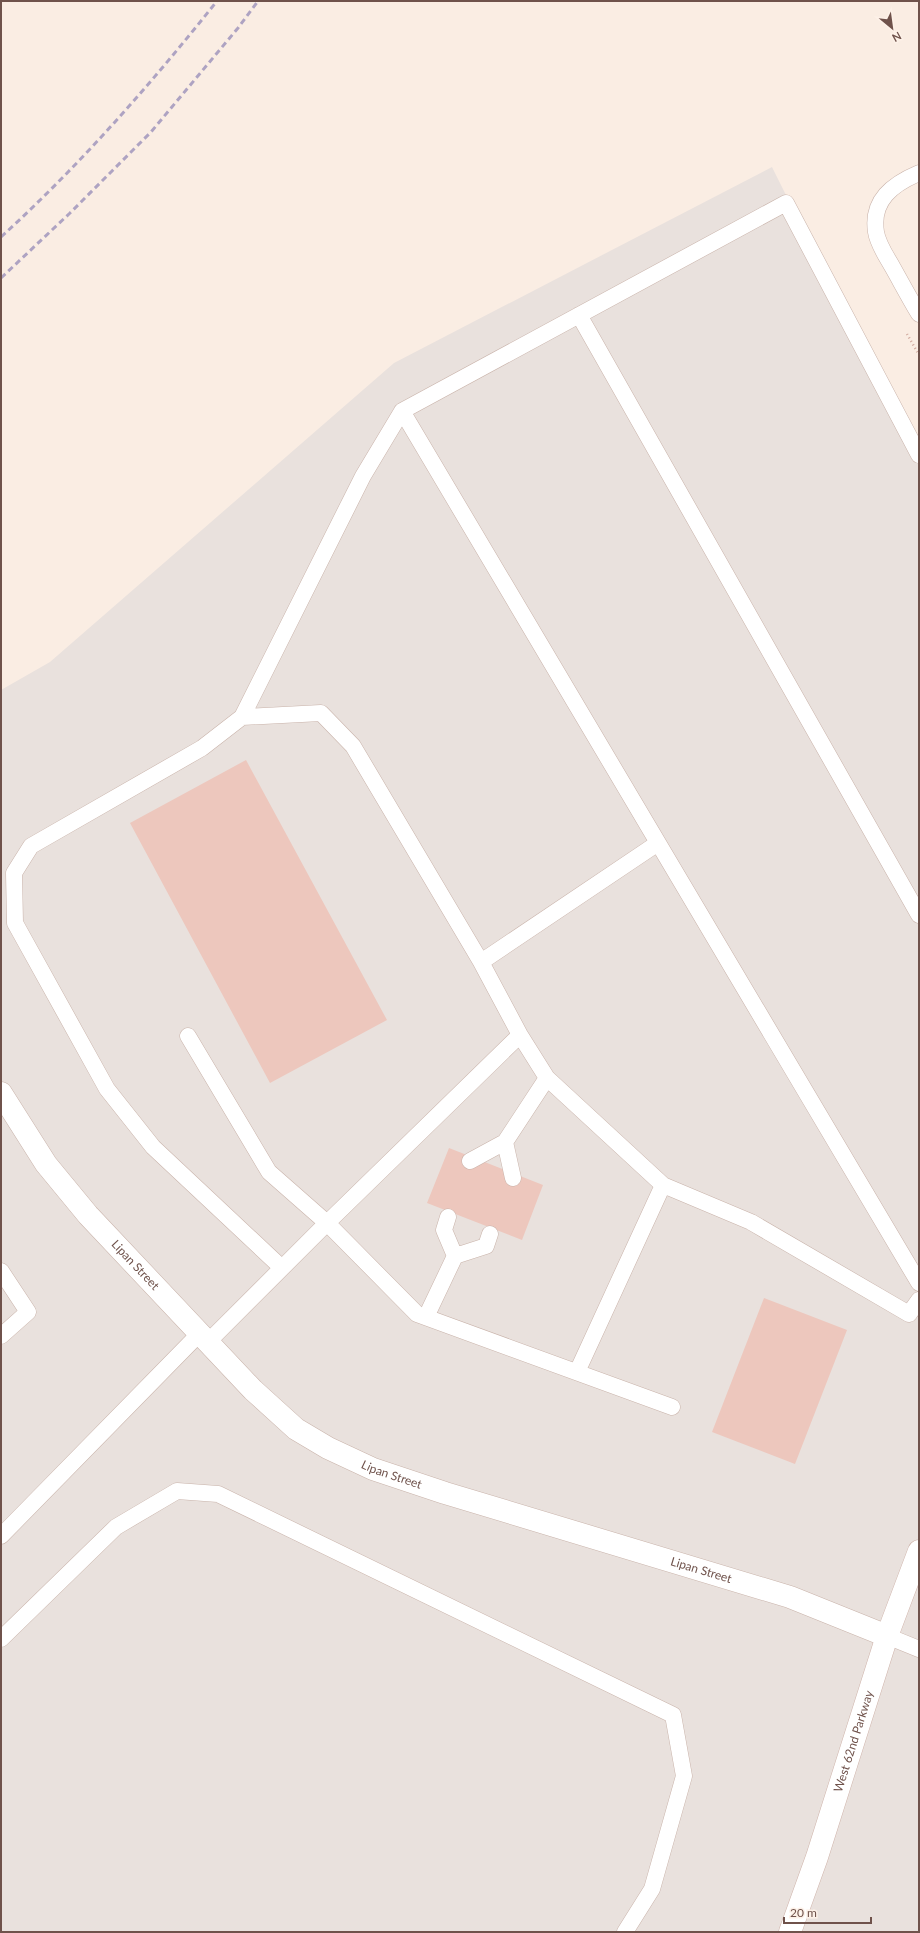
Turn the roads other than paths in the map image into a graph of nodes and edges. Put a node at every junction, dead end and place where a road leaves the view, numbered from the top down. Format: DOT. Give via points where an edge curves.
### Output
graph roads {
  1 [pos="919,173"];
  2 [pos="919,314"];
  3 [pos="579,315"];
  4 [pos="402,411"];
  5 [pos="919,455"];
  6 [pos="242,717"];
  7 [pos="658,843"];
  8 [pos="919,915"];
  9 [pos="481,962"];
  10 [pos="520,1035"];
  11 [pos="188,1036"];
  12 [pos="547,1078"];
  13 [pos="1,1093"];
  14 [pos="505,1142"];
  15 [pos="470,1161"];
  16 [pos="513,1178"];
  17 [pos="663,1185"];
  18 [pos="448,1217"];
  19 [pos="327,1222"];
  20 [pos="490,1234"];
  21 [pos="455,1256"];
  22 [pos="282,1268"];
  23 [pos="1,1271"];
  24 [pos="919,1284"];
  25 [pos="919,1300"];
  26 [pos="426,1317"];
  27 [pos="1,1336"];
  28 [pos="203,1338"];
  29 [pos="577,1372"];
  30 [pos="672,1407"];
  31 [pos="1,1536"];
  32 [pos="919,1551"];
  33 [pos="887,1636"];
  34 [pos="1,1639"];
  35 [pos="919,1649"];
  36 [pos="625,1932"];
  37 [pos="790,1932"];
  1 -- 2 [label="lane" via="890,188 881,201 876,216 876,233 882,248"];
  3 -- 4 [label="lane"];
  3 -- 5 [label="lane" via="786,203"];
  3 -- 8 [label="lane"];
  4 -- 6 [label="lane" via="362,476"];
  4 -- 7 [label="lane"];
  6 -- 9 [label="lane" via="321,713 326,718 353,746"];
  6 -- 22 [label="lane" via="202,748 31,846 14,873 15,923 107,1089 153,1147"];
  7 -- 9 [label="lane"];
  7 -- 24 [label="lane"];
  9 -- 10 [label="lane"];
  10 -- 12 [label="lane"];
  10 -- 19 [label="lane"];
  11 -- 19 [label="lane" via="268,1172"];
  12 -- 14 [label="lane"];
  12 -- 17 [label="lane"];
  13 -- 28 [label="street, Lipan Street" via="46,1164 88,1215"];
  14 -- 15 [label="lane"];
  14 -- 16 [label="lane"];
  17 -- 25 [label="lane" via="751,1222 909,1314"];
  17 -- 29 [label="lane"];
  18 -- 21 [label="lane" via="444,1230"];
  19 -- 22 [label="lane"];
  19 -- 26 [label="lane" via="417,1314"];
  20 -- 21 [label="lane" via="486,1246"];
  21 -- 26 [label="lane"];
  22 -- 28 [label="lane"];
  23 -- 27 [label="lane" via="28,1312"];
  26 -- 29 [label="lane"];
  28 -- 31 [label="lane"];
  28 -- 33 [label="street, Lipan Street" via="253,1390 296,1429 328,1448 373,1469 790,1597"];
  29 -- 30 [label="lane"];
  32 -- 33 [label="street, West 62nd Parkway"];
  33 -- 35 [label="lane, Lipan Street"];
  33 -- 37 [label="street, West 62nd Parkway" via="817,1857"];
  34 -- 36 [label="lane" via="116,1527 177,1491 218,1494 673,1715 684,1776 652,1889"];
}
